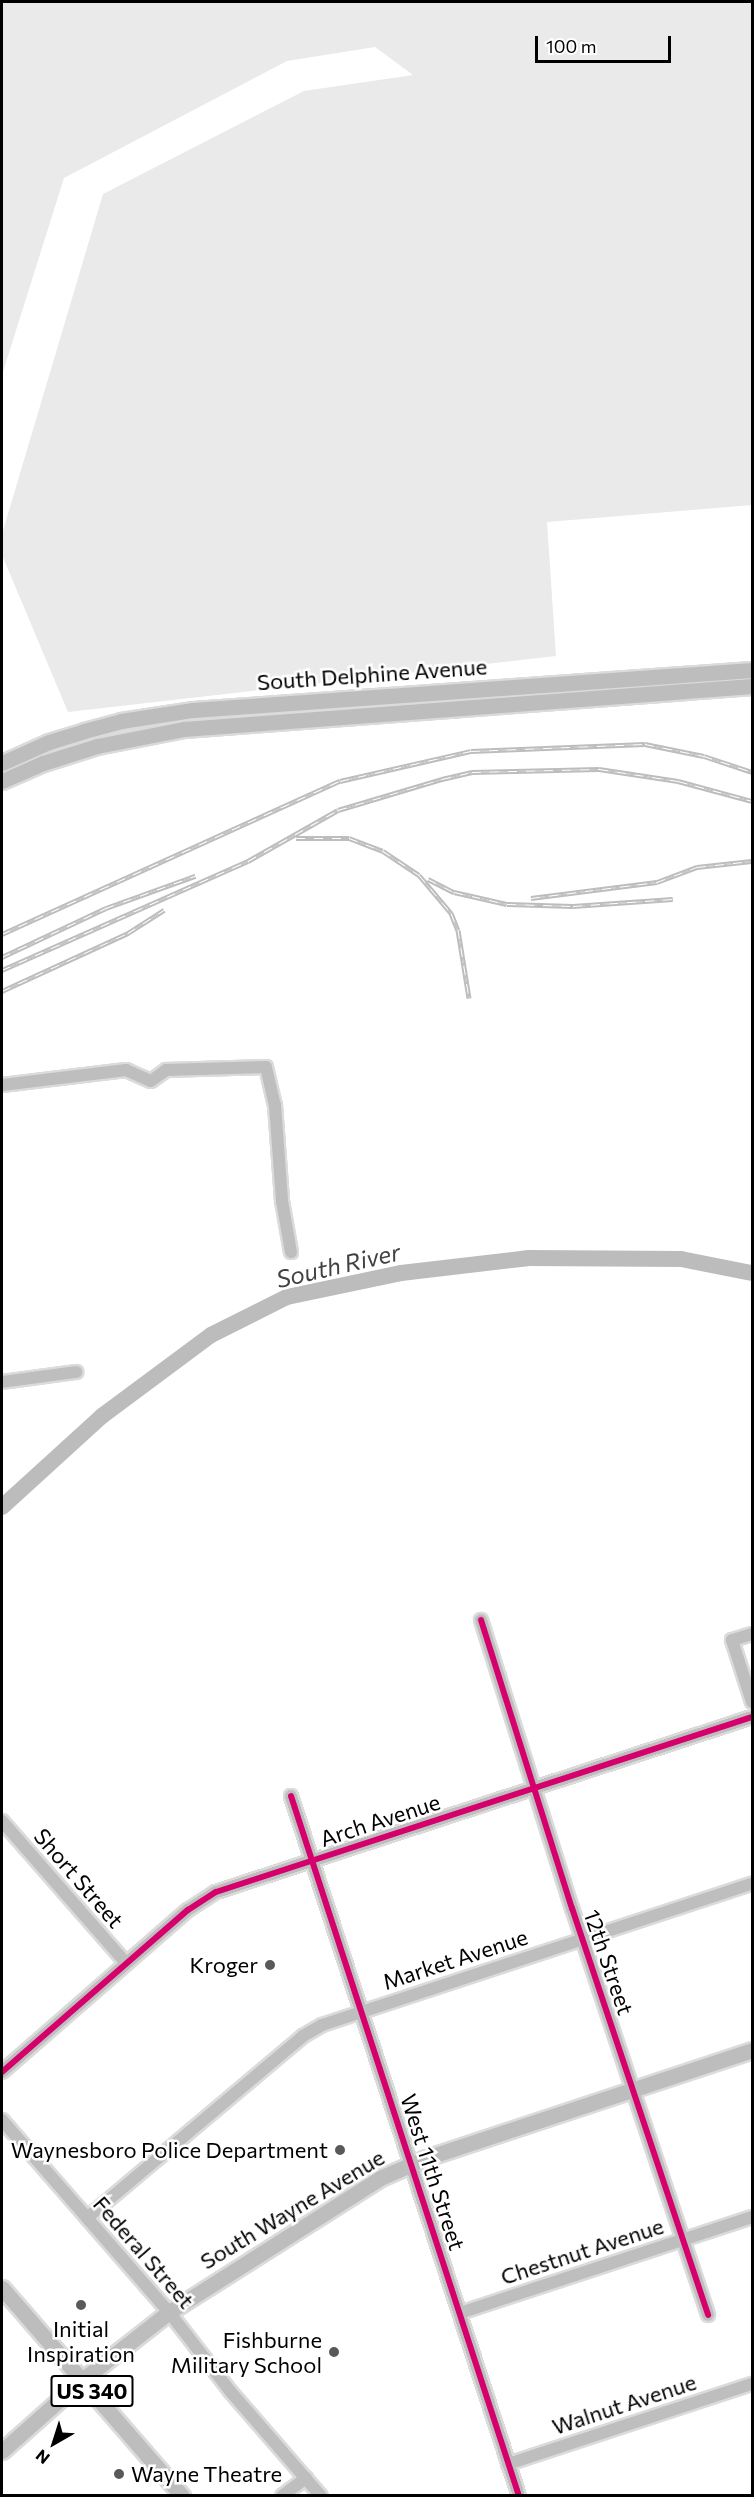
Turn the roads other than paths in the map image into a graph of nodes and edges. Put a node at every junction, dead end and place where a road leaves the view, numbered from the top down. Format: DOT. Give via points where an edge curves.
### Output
graph roads {
  1 [pos="753,670"];
  2 [pos="753,686"];
  3 [pos="2,763"];
  4 [pos="2,781"];
  5 [pos="2,1085"];
  6 [pos="291,1252"];
  7 [pos="76,1372"];
  8 [pos="2,1382"];
  9 [pos="481,1620"];
  10 [pos="753,1634"];
  11 [pos="753,1702"];
  12 [pos="753,1717"];
  13 [pos="534,1788"];
  14 [pos="291,1796"];
  15 [pos="4,1830"];
  16 [pos="313,1860"];
  17 [pos="753,1884"];
  18 [pos="583,1940"];
  19 [pos="126,1963"];
  20 [pos="362,2011"];
  21 [pos="753,2050"];
  22 [pos="2,2072"];
  23 [pos="633,2090"];
  24 [pos="2,2120"];
  25 [pos="411,2163"];
  26 [pos="753,2217"];
  27 [pos="87,2218"];
  28 [pos="681,2241"];
  29 [pos="2,2288"];
  30 [pos="169,2312"];
  31 [pos="459,2313"];
  32 [pos="708,2315"];
  33 [pos="82,2380"];
  34 [pos="753,2384"];
  35 [pos="2,2451"];
  36 [pos="508,2464"];
  37 [pos="306,2478"];
  38 [pos="182,2496"];
  39 [pos="282,2496"];
  40 [pos="321,2496"];
  41 [pos="519,2496"];
  1 -- 3 [label="main road, South Delphine Avenue" via="193,710 84,731"];
  2 -- 4 [label="main road, South Delphine Avenue" via="184,729 97,746"];
  5 -- 6 [label="street" via="126,1070 151,1081 166,1070 266,1067 275,1105 282,1201"];
  7 -- 8 [label="street"];
  9 -- 13 [label="street, 12th Street"];
  10 -- 11 [label="street" via="732,1640"];
  12 -- 13 [label="street, Arch Avenue"];
  13 -- 16 [label="street, Arch Avenue"];
  13 -- 18 [label="street, 12th Street"];
  14 -- 16 [label="street, West 11th Street"];
  15 -- 19 [label="street, Short Street"];
  16 -- 19 [label="street, Arch Avenue" via="216,1892"];
  16 -- 20 [label="street, West 11th Street"];
  17 -- 18 [label="street, Market Avenue"];
  18 -- 20 [label="street, Market Avenue"];
  18 -- 23 [label="street, 12th Street"];
  19 -- 22 [label="street, Arch Avenue"];
  20 -- 25 [label="street, West 11th Street"];
  20 -- 27 [label="street, Market Avenue" via="303,2036"];
  21 -- 23 [label="main road, South Wayne Avenue"];
  23 -- 25 [label="main road, South Wayne Avenue"];
  23 -- 28 [label="street, 12th Street"];
  24 -- 27 [label="street, Federal Street"];
  25 -- 30 [label="main road, South Wayne Avenue" via="360,2189"];
  25 -- 31 [label="street, West 11th Street"];
  26 -- 28 [label="street, Chestnut Avenue"];
  27 -- 30 [label="street, Federal Street"];
  28 -- 31 [label="street, Chestnut Avenue"];
  28 -- 32 [label="street, 12th Street"];
  29 -- 33 [label="main road, US 340"];
  30 -- 33 [label="main road, South Wayne Avenue"];
  30 -- 37 [label="street, Federal Street" via="230,2391"];
  31 -- 36 [label="street, West 11th Street"];
  33 -- 35 [label="main road, South Wayne Avenue"];
  33 -- 38 [label="main road, US 340"];
  34 -- 36 [label="street, Walnut Avenue"];
  36 -- 41 [label="street, West 11th Street"];
  37 -- 39 [label="street"];
  37 -- 40 [label="street, Federal Street"];
}
